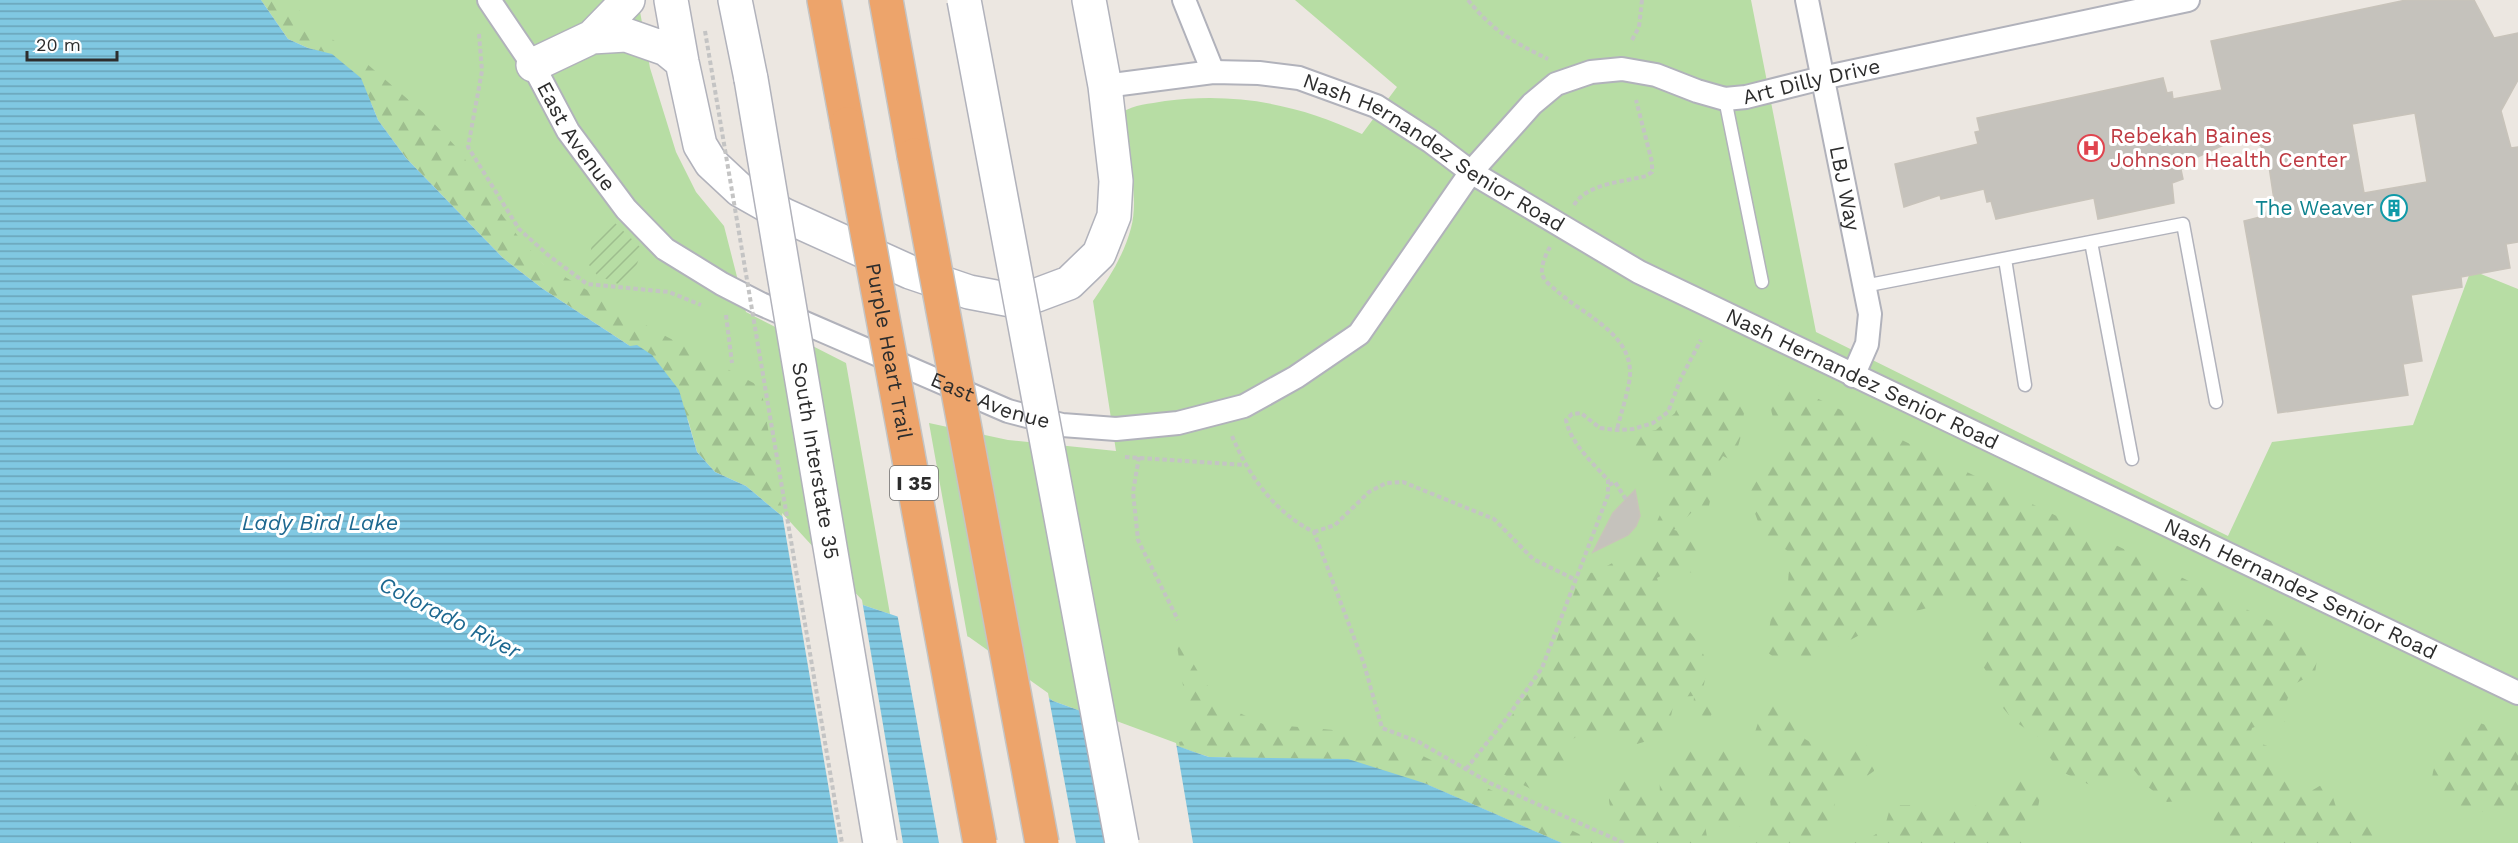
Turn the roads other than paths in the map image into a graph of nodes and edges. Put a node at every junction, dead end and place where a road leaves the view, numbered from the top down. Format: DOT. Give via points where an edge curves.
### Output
graph roads {
  1 [pos="489,0"];
  2 [pos="628,0"];
  3 [pos="671,0"];
  4 [pos="735,0"];
  5 [pos="824,0"];
  6 [pos="886,0"];
  7 [pos="964,0"];
  8 [pos="1089,0"];
  9 [pos="1184,0"];
  10 [pos="1807,0"];
  11 [pos="2188,0"];
  12 [pos="592,37"];
  13 [pos="682,62"];
  14 [pos="533,65"];
  15 [pos="1213,72"];
  16 [pos="1822,78"];
  17 [pos="1105,86"];
  18 [pos="1725,99"];
  19 [pos="1471,172"];
  20 [pos="2091,242"];
  21 [pos="2005,259"];
  22 [pos="1762,282"];
  23 [pos="1864,286"];
  24 [pos="1853,376"];
  25 [pos="2025,385"];
  26 [pos="2217,402"];
  27 [pos="2132,459"];
  28 [pos="2518,693"];
  29 [pos="880,843"];
  30 [pos="980,843"];
  31 [pos="1042,843"];
  32 [pos="1122,843"];
  1 -- 14 [label="street, East Avenue"];
  2 -- 12 [label="main road"];
  3 -- 13 [label="main road"];
  4 -- 29 [label="main road, South Interstate 35, bridge"];
  5 -- 30 [label="highway, Purple Heart Trail / I 35, bridge"];
  6 -- 31 [label="highway, bridge"];
  7 -- 32 [label="main road, bridge"];
  8 -- 17 [label="main road"];
  9 -- 15 [label="street"];
  10 -- 16 [label="street, LBJ Way"];
  11 -- 16 [label="street, Art Dilly Drive"];
  12 -- 13 [label="main road" via="626,35 666,50"];
  12 -- 14 [label="main road"];
  13 -- 17 [label="main road" via="700,145 711,163 740,190 784,215 910,272 969,292 1011,300 1069,283 1099,254 1114,216 1116,181"];
  14 -- 19 [label="street, East Avenue" via="568,131 626,209 665,249 761,304 1008,411 1062,425 1116,429 1178,423 1244,406 1296,376 1359,334"];
  15 -- 17 [label="street, Nash Hernandez Senior Road"];
  15 -- 19 [label="street, Nash Hernandez Senior Road" via="1299,78 1376,106"];
  16 -- 18 [label="street, Art Dilly Drive"];
  16 -- 23 [label="street, LBJ Way"];
  18 -- 19 [label="street, Art Dilly Drive" via="1656,75 1622,69 1591,72 1556,84 1532,104"];
  18 -- 22 [label="lane"];
  19 -- 24 [label="street, Nash Hernandez Senior Road" via="1640,272"];
  20 -- 21 [label="lane"];
  20 -- 26 [label="lane" via="2183,224"];
  20 -- 27 [label="lane"];
  21 -- 23 [label="lane"];
  21 -- 25 [label="lane"];
  23 -- 24 [label="street, LBJ Way" via="1870,314 1867,344"];
  24 -- 28 [label="street, Nash Hernandez Senior Road"];
}
